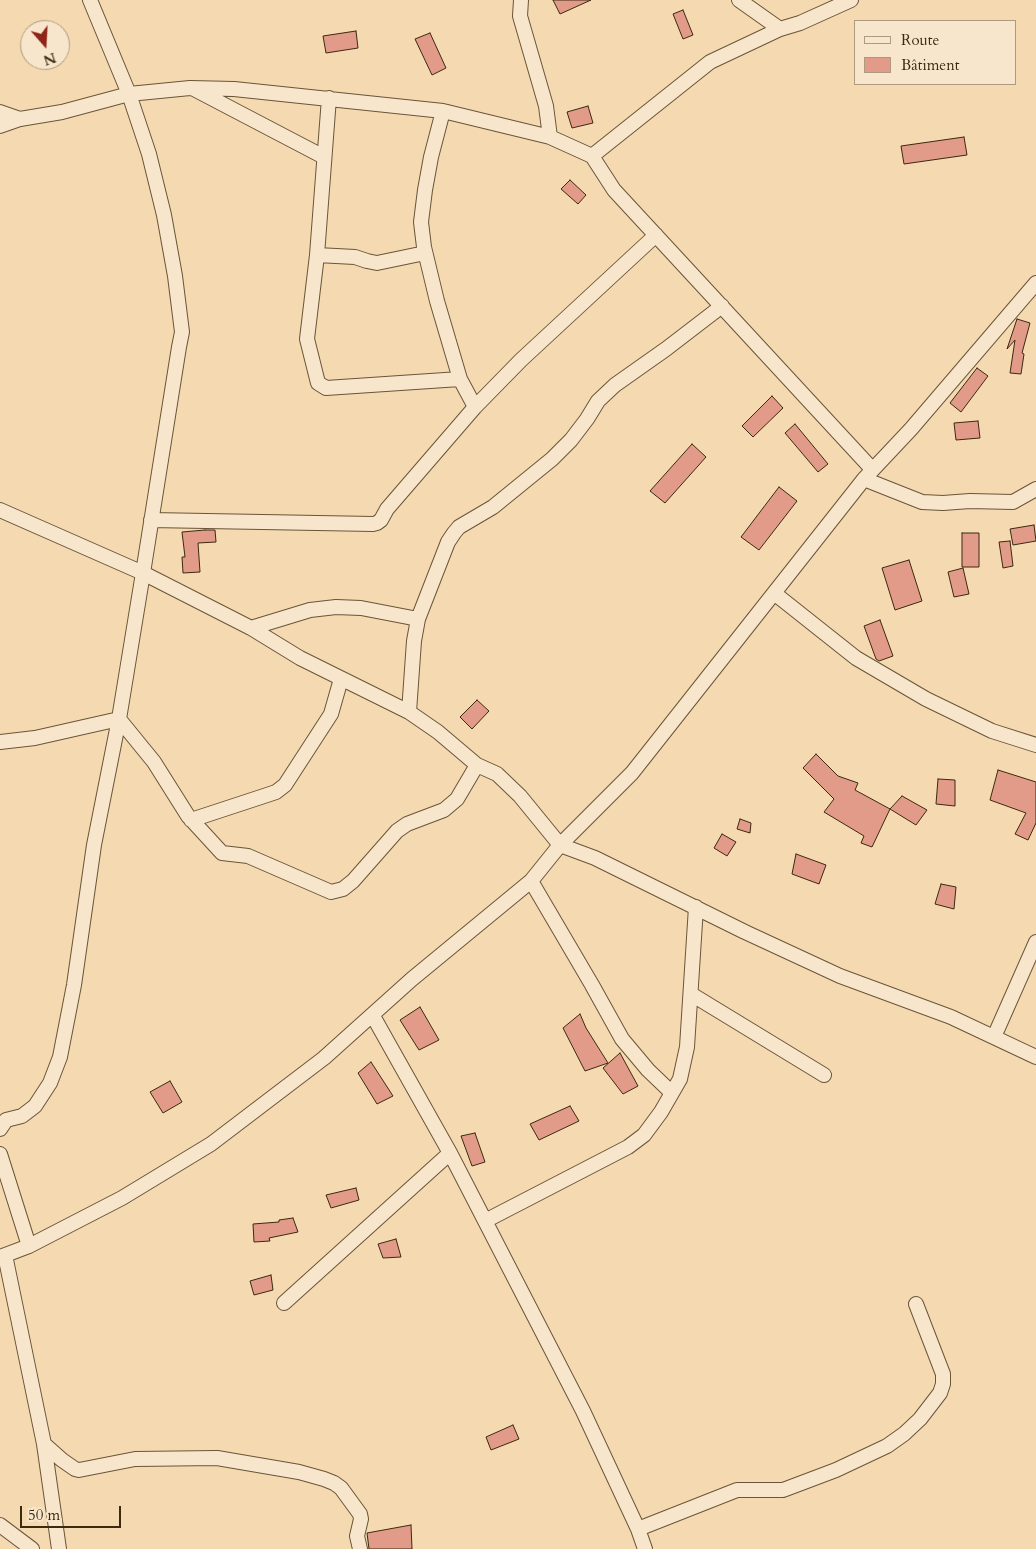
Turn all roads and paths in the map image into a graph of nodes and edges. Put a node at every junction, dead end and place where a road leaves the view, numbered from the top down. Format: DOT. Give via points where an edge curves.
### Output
graph roads {
  1 [pos="90,0"];
  2 [pos="521,0"];
  3 [pos="738,0"];
  4 [pos="851,0"];
  5 [pos="780,29"];
  6 [pos="190,88"];
  7 [pos="129,94"];
  8 [pos="329,98"];
  9 [pos="443,111"];
  10 [pos="0,112"];
  11 [pos="20,119"];
  12 [pos="0,126"];
  13 [pos="550,137"];
  14 [pos="592,156"];
  15 [pos="324,157"];
  16 [pos="656,235"];
  17 [pos="425,253"];
  18 [pos="317,255"];
  19 [pos="1036,283"];
  20 [pos="722,306"];
  21 [pos="460,379"];
  22 [pos="475,407"];
  23 [pos="868,474"];
  24 [pos="1036,489"];
  25 [pos="0,510"];
  26 [pos="151,520"];
  27 [pos="143,573"];
  28 [pos="774,592"];
  29 [pos="418,619"];
  30 [pos="251,628"];
  31 [pos="341,679"];
  32 [pos="408,712"];
  33 [pos="118,719"];
  34 [pos="0,742"];
  35 [pos="1036,745"];
  36 [pos="477,765"];
  37 [pos="191,820"];
  38 [pos="560,845"];
  39 [pos="531,881"];
  40 [pos="696,907"];
  41 [pos="1036,942"];
  42 [pos="691,994"];
  43 [pos="373,1016"];
  44 [pos="994,1037"];
  45 [pos="1036,1056"];
  46 [pos="824,1075"];
  47 [pos="672,1093"];
  48 [pos="0,1129"];
  49 [pos="450,1153"];
  50 [pos="0,1154"];
  51 [pos="485,1221"];
  52 [pos="29,1246"];
  53 [pos="3,1256"];
  54 [pos="284,1303"];
  55 [pos="916,1304"];
  56 [pos="44,1444"];
  57 [pos="0,1525"];
  58 [pos="638,1529"];
  59 [pos="32,1549"];
  60 [pos="59,1549"];
  61 [pos="360,1549"];
  62 [pos="645,1549"];
  1 -- 7 [label="street"];
  2 -- 13 [label="street" via="520,16 546,106"];
  3 -- 5 [label="street"];
  4 -- 5 [label="street"];
  5 -- 14 [label="street" via="710,62"];
  6 -- 7 [label="street"];
  6 -- 8 [label="street" via="234,88"];
  6 -- 15 [label="street"];
  7 -- 11 [label="street" via="62,112"];
  7 -- 26 [label="street" via="149,154 164,215 182,332"];
  8 -- 9 [label="street"];
  8 -- 15 [label="street"];
  9 -- 13 [label="street"];
  9 -- 17 [label="street" via="425,190 421,222"];
  10 -- 11 [label="street"];
  11 -- 12 [label="street"];
  13 -- 14 [label="street"];
  14 -- 16 [label="street" via="614,190"];
  15 -- 18 [label="street"];
  16 -- 20 [label="street"];
  16 -- 22 [label="street"];
  17 -- 18 [label="street" via="377,263 355,256"];
  17 -- 21 [label="street"];
  18 -- 21 [label="street" via="307,339 318,383 322,387"];
  19 -- 23 [label="street"];
  20 -- 23 [label="street"];
  20 -- 29 [label="street" via="616,385 598,401 571,440 552,459 493,507 460,527 448,542"];
  21 -- 22 [label="street"];
  22 -- 26 [label="street" via="377,523"];
  23 -- 24 [label="street" via="922,502 1013,502"];
  23 -- 28 [label="street"];
  25 -- 27 [label="street"];
  26 -- 27 [label="street"];
  27 -- 30 [label="street"];
  27 -- 33 [label="street"];
  28 -- 35 [label="street" via="864,663 926,699 992,731"];
  28 -- 38 [label="street" via="632,773"];
  29 -- 30 [label="street" via="361,608 336,607 310,610"];
  29 -- 32 [label="street"];
  30 -- 31 [label="street"];
  31 -- 32 [label="street"];
  31 -- 37 [label="street" via="331,714 285,785 270,794"];
  32 -- 36 [label="street"];
  33 -- 34 [label="street" via="35,738"];
  33 -- 37 [label="street" via="154,762"];
  33 -- 48 [label="street" via="60,1057 50,1083 35,1106 22,1116 6,1120"];
  36 -- 37 [label="street" via="456,799 444,810 397,831 353,881 343,889 331,892 248,856 222,853"];
  36 -- 38 [label="street" via="497,774 520,796"];
  38 -- 39 [label="street"];
  38 -- 40 [label="street" via="595,858"];
  39 -- 43 [label="street" via="412,979"];
  39 -- 47 [label="street" via="622,1039"];
  40 -- 42 [label="street"];
  40 -- 44 [label="street" via="840,976"];
  41 -- 44 [label="street"];
  42 -- 46 [label="street"];
  42 -- 47 [label="street" via="687,1047 680,1079"];
  43 -- 49 [label="street"];
  43 -- 52 [label="street" via="324,1058 211,1144 122,1198"];
  44 -- 45 [label="street"];
  47 -- 51 [label="street" via="644,1136 628,1147"];
  49 -- 51 [label="street"];
  49 -- 54 [label="street"];
  50 -- 52 [label="street"];
  51 -- 58 [label="street" via="583,1411"];
  52 -- 53 [label="street"];
  53 -- 56 [label="street"];
  55 -- 58 [label="street" via="943,1374 943,1384 920,1419 904,1434 888,1446 836,1470 782,1490 737,1490"];
  56 -- 60 [label="street"];
  56 -- 61 [label="street" via="79,1470 135,1459 217,1458 324,1479 341,1488 360,1514 357,1536"];
  57 -- 59 [label="street"];
  58 -- 62 [label="street"];
}
